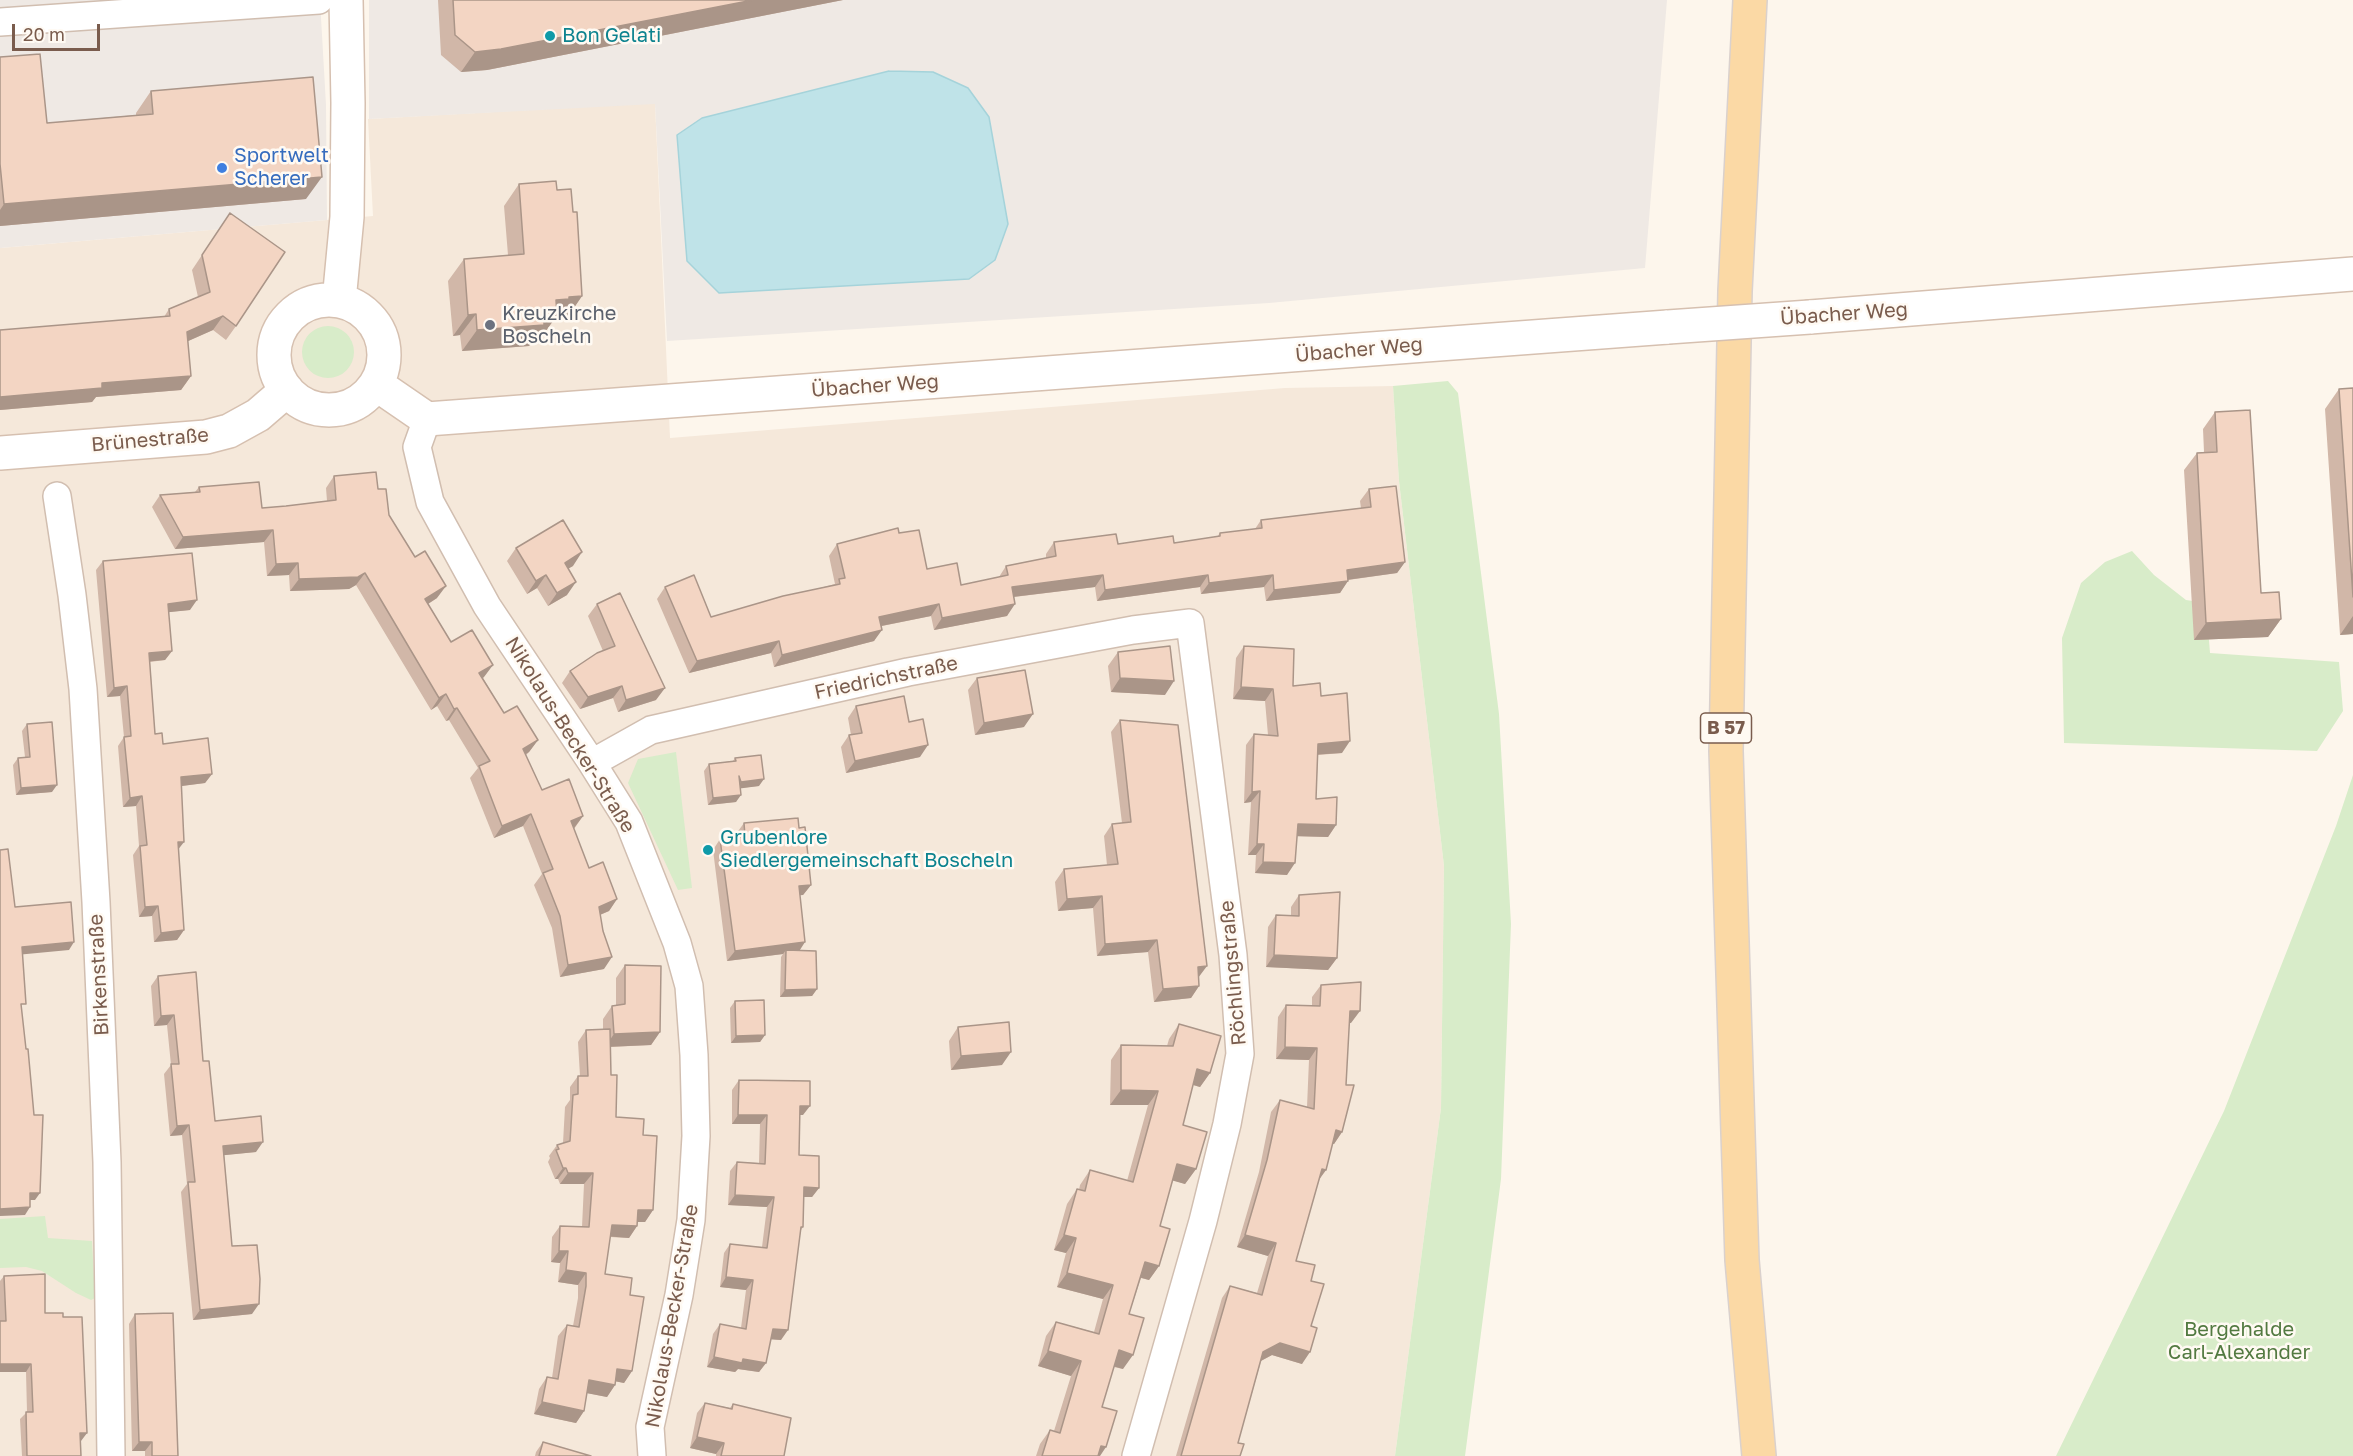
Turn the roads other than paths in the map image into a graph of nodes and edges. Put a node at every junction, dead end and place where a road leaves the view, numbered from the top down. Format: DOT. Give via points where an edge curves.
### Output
graph roads {
  1 [pos="319,0"];
  2 [pos="346,0"];
  3 [pos="1750,0"];
  4 [pos="0,22"];
  5 [pos="2353,274"];
  6 [pos="339,301"];
  7 [pos="376,384"];
  8 [pos="287,390"];
  9 [pos="427,419"];
  10 [pos="0,453"];
  11 [pos="57,496"];
  12 [pos="1190,623"];
  13 [pos="592,763"];
  14 [pos="111,1456"];
  15 [pos="652,1456"];
  16 [pos="1136,1456"];
  17 [pos="1759,1456"];
  1 -- 4 [label="street"];
  2 -- 6 [label="street" via="346,218"];
  3 -- 17 [label="main road, B 57" via="1735,291 1726,752 1742,1260"];
  5 -- 9 [label="street, Übacher Weg, bridge"];
  6 -- 7 [label="street" via="356,307 380,333 384,359"];
  6 -- 8 [label="street" via="306,305 281,327 274,360"];
  7 -- 8 [label="street" via="365,397 333,410 300,402"];
  7 -- 9 [label="street"];
  8 -- 10 [label="street, Brünestraße" via="258,415 229,431 206,437"];
  9 -- 13 [label="street, Nikolaus-Becker-Straße" via="417,447 430,502 487,606"];
  11 -- 14 [label="street, Birkenstraße" via="83,688 95,891 107,1162"];
  12 -- 13 [label="street, Friedrichstraße" via="943,665 651,730"];
  12 -- 16 [label="street, Röchlingstraße" via="1233,955 1240,1054 1203,1221"];
  13 -- 15 [label="street, Nikolaus-Becker-Straße" via="629,822 677,943 688,986 694,1055 696,1136 691,1220 650,1427"];
}
